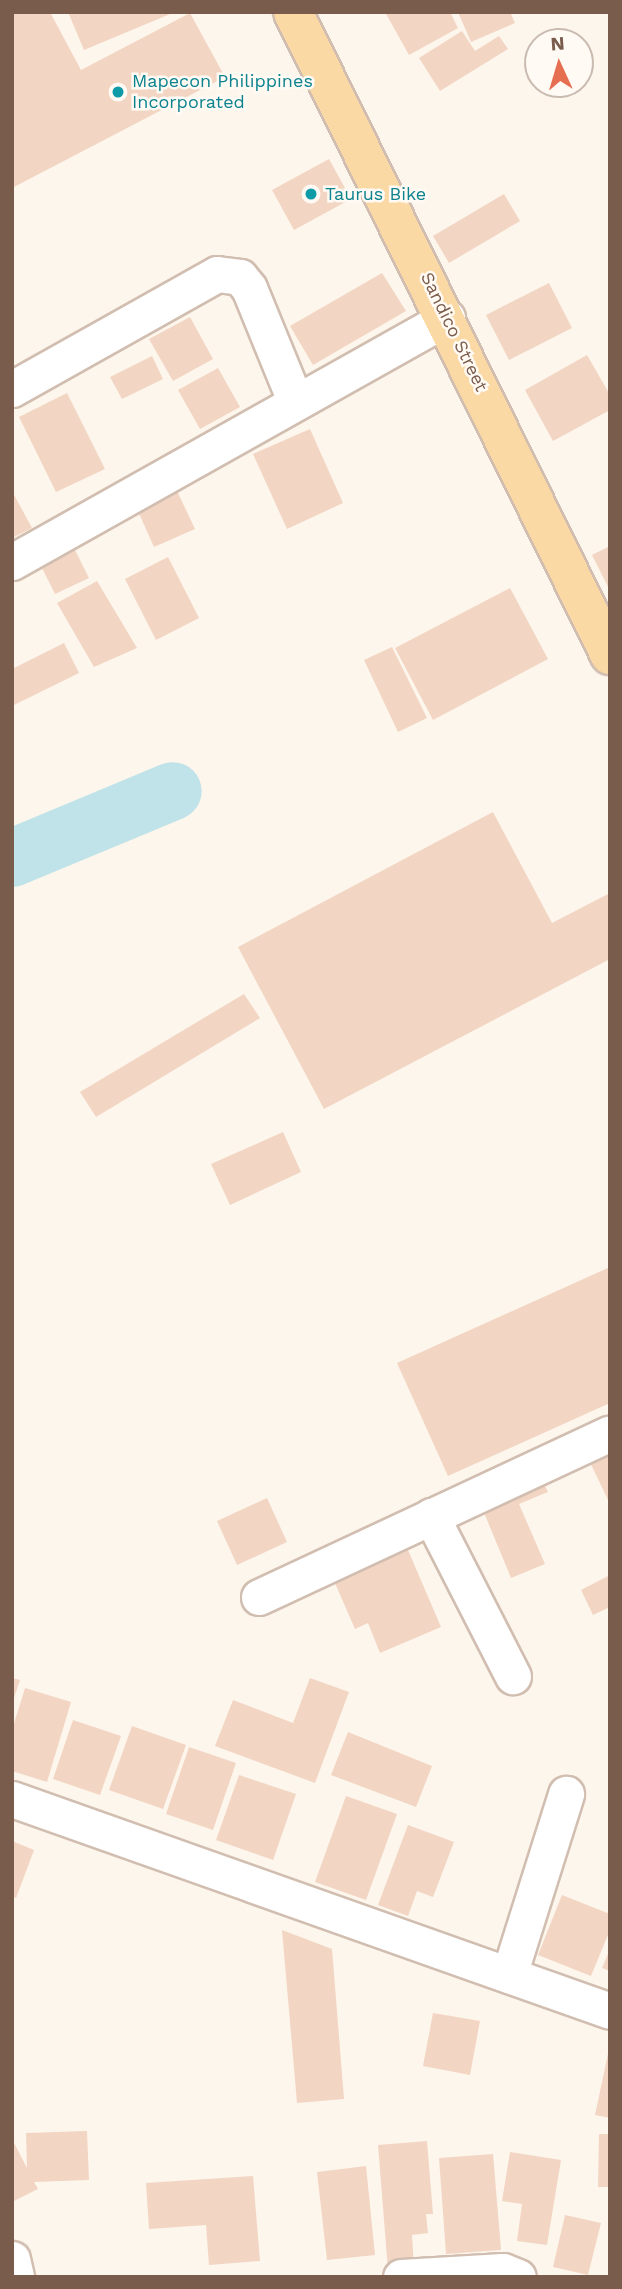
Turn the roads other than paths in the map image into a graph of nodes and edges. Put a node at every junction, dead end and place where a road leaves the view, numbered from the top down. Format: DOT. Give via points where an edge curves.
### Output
graph roads {
  1 [pos="293,12"];
  2 [pos="447,318"];
  3 [pos="12,390"];
  4 [pos="295,401"];
  5 [pos="12,562"];
  6 [pos="610,655"];
  7 [pos="610,1433"];
  8 [pos="431,1517"];
  9 [pos="259,1597"];
  10 [pos="513,1676"];
  11 [pos="566,1794"];
  12 [pos="12,1799"];
  13 [pos="509,1975"];
  14 [pos="610,2011"];
  15 [pos="12,2259"];
  16 [pos="16,2277"];
  17 [pos="401,2277"];
  18 [pos="518,2277"];
  1 -- 2 [label="main road, Sandico Street"];
  2 -- 4 [label="street"];
  2 -- 6 [label="main road, Sandico Street"];
  3 -- 4 [label="street" via="217,274 240,277 249,288"];
  4 -- 5 [label="street"];
  7 -- 8 [label="street"];
  8 -- 9 [label="street"];
  8 -- 10 [label="street"];
  11 -- 13 [label="street"];
  12 -- 13 [label="street"];
  13 -- 14 [label="street"];
  15 -- 16 [label="street"];
  17 -- 18 [label="street" via="503,2271"];
}
